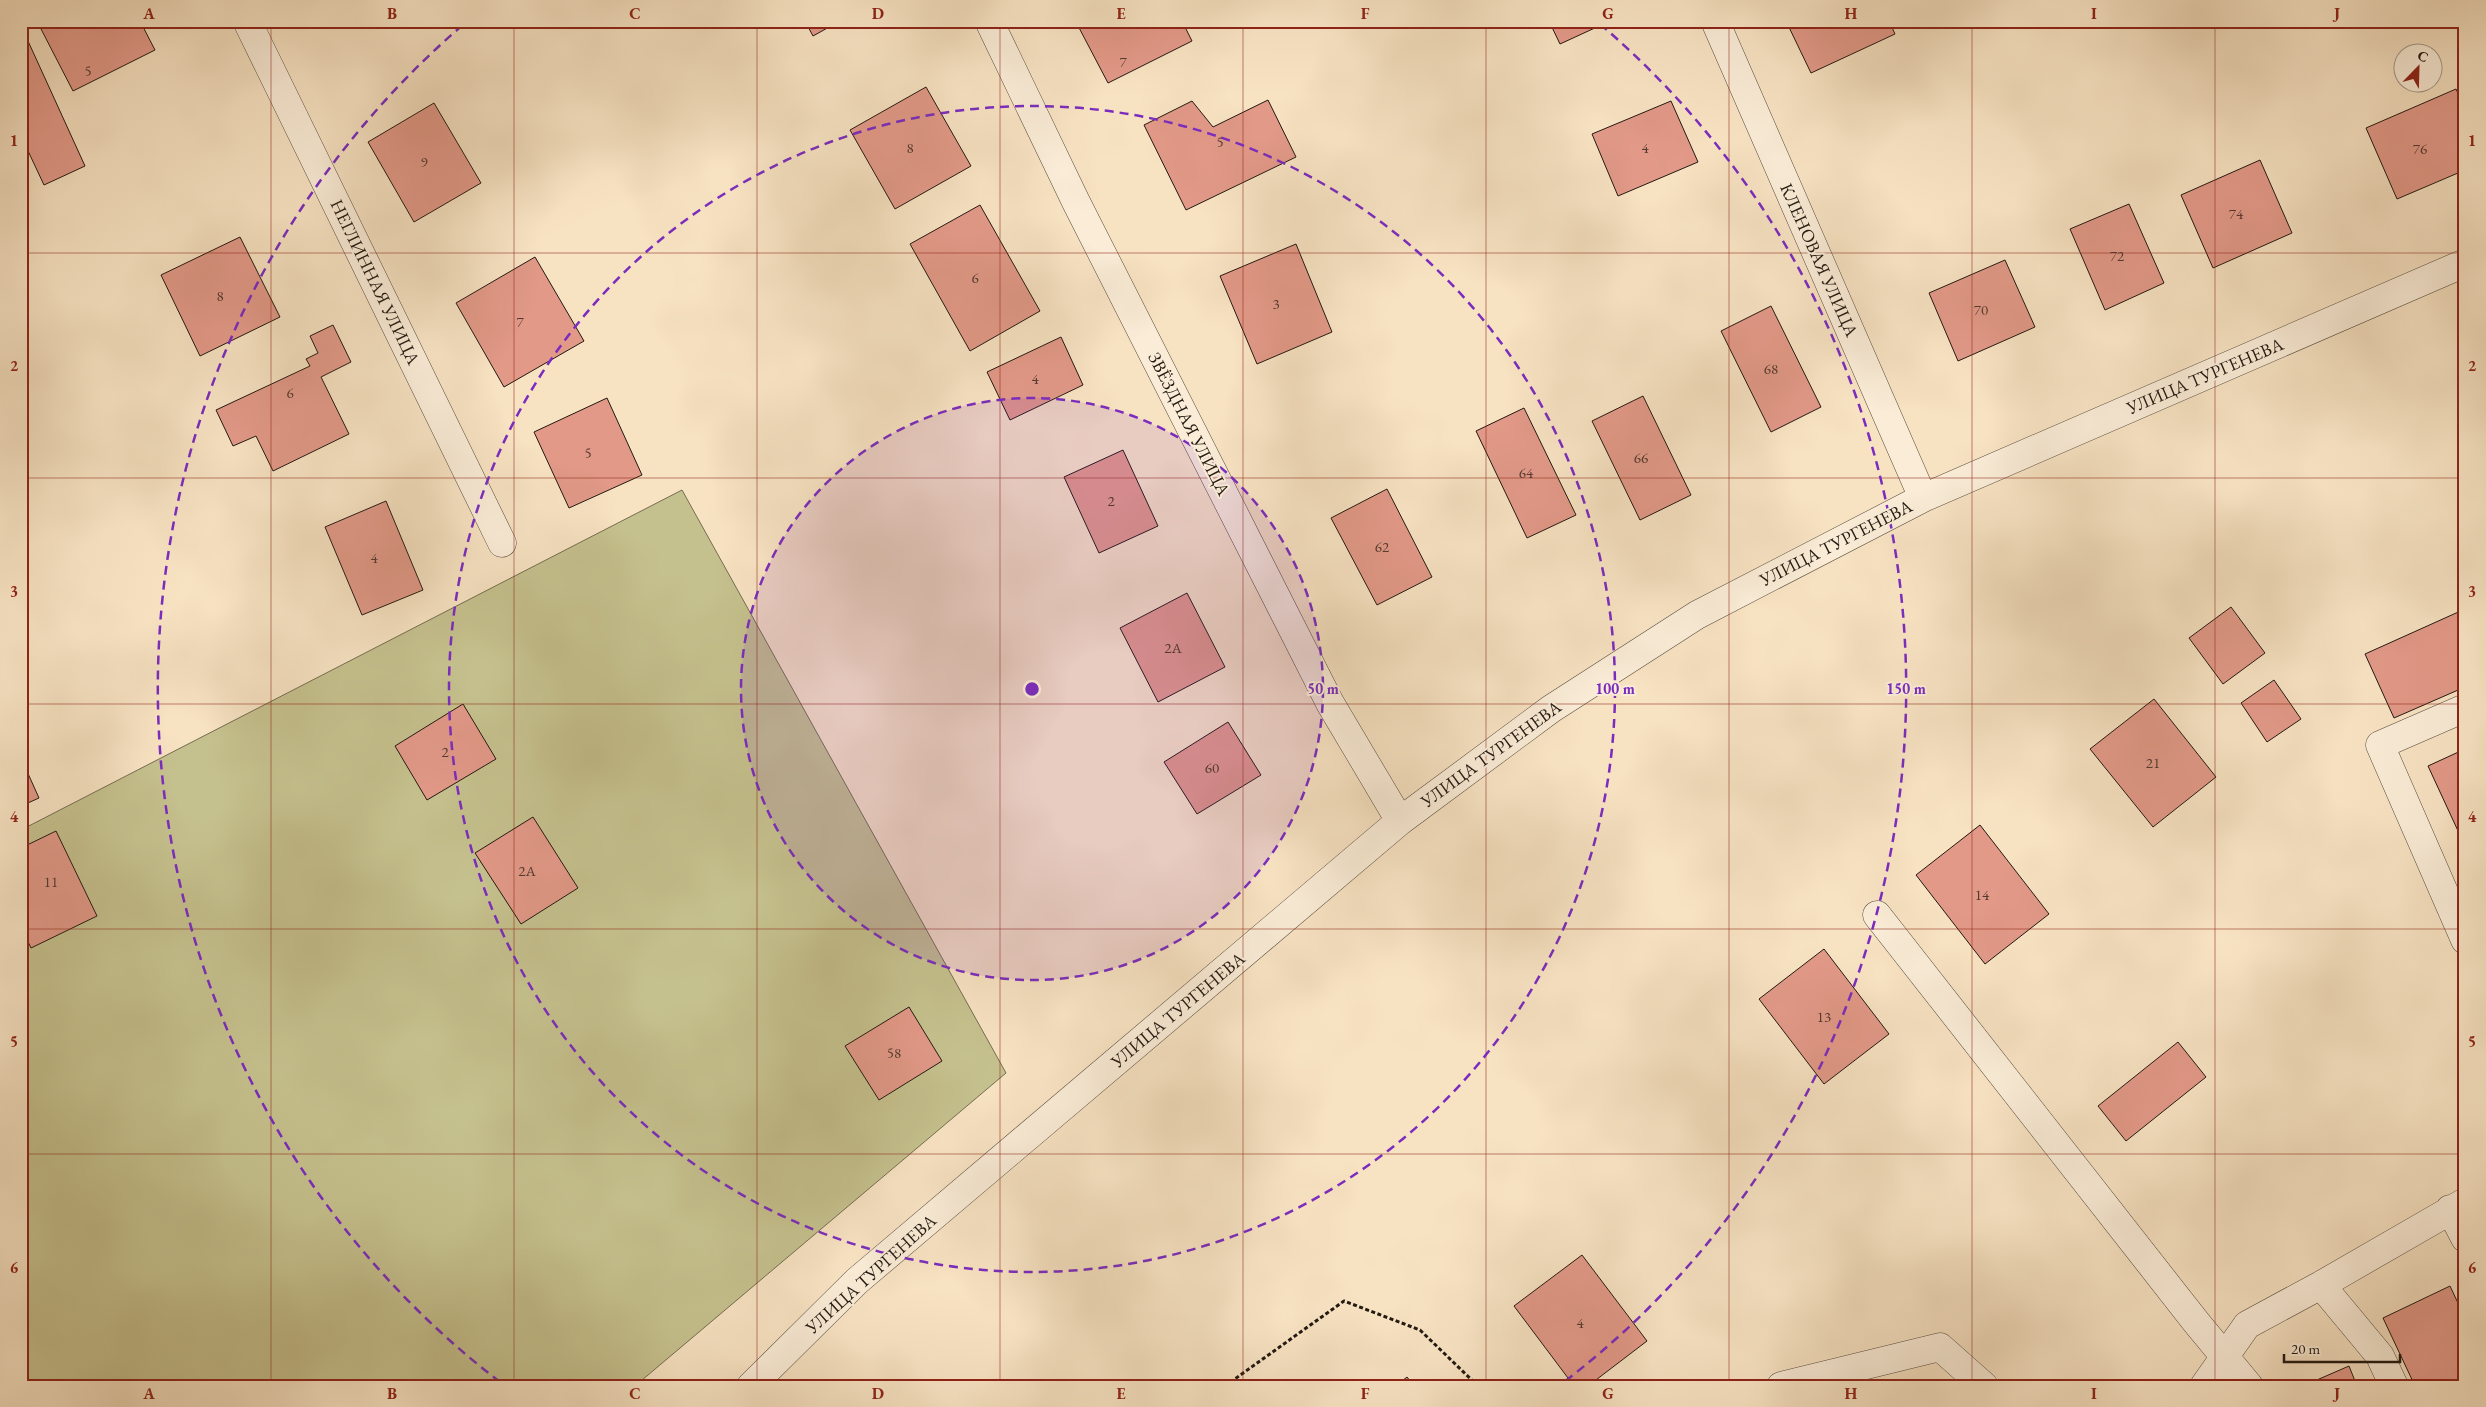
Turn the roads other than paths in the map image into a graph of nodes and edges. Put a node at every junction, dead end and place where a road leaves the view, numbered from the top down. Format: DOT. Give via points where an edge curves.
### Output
graph roads {
  1 [pos="247,21"];
  2 [pos="989,21"];
  3 [pos="1715,21"];
  4 [pos="2465,263"];
  5 [pos="1923,498"];
  6 [pos="502,543"];
  7 [pos="2465,708"];
  8 [pos="1400,821"];
  9 [pos="1877,915"];
  10 [pos="2465,940"];
  11 [pos="2457,1205"];
  12 [pos="2465,1238"];
  13 [pos="2321,1285"];
  14 [pos="2226,1356"];
  15 [pos="751,1386"];
  16 [pos="1781,1386"];
  17 [pos="1984,1386"];
  18 [pos="2204,1386"];
  19 [pos="2250,1386"];
  20 [pos="2394,1386"];
  1 -- 6 [label="street, НЕГЛИННАЯ УЛИЦА"];
  2 -- 8 [label="street, ЗВЁЗДНАЯ УЛИЦА" via="1076,202 1330,703"];
  3 -- 5 [label="street, КЛЕНОВАЯ УЛИЦА"];
  4 -- 5 [label="street, УЛИЦА ТУРГЕНЕВА"];
  5 -- 8 [label="street, УЛИЦА ТУРГЕНЕВА" via="1697,615 1551,709"];
  7 -- 10 [label="street" via="2380,745"];
  8 -- 15 [label="street, УЛИЦА ТУРГЕНЕВА" via="857,1281"];
  9 -- 14 [label="street" via="2190,1315"];
  11 -- 12 [label="street"];
  11 -- 13 [label="street"];
  13 -- 14 [label="street" via="2248,1325"];
  13 -- 20 [label="street" via="2380,1356"];
  14 -- 18 [label="street"];
  14 -- 19 [label="street"];
  16 -- 17 [label="street" via="1940,1347"];
}
